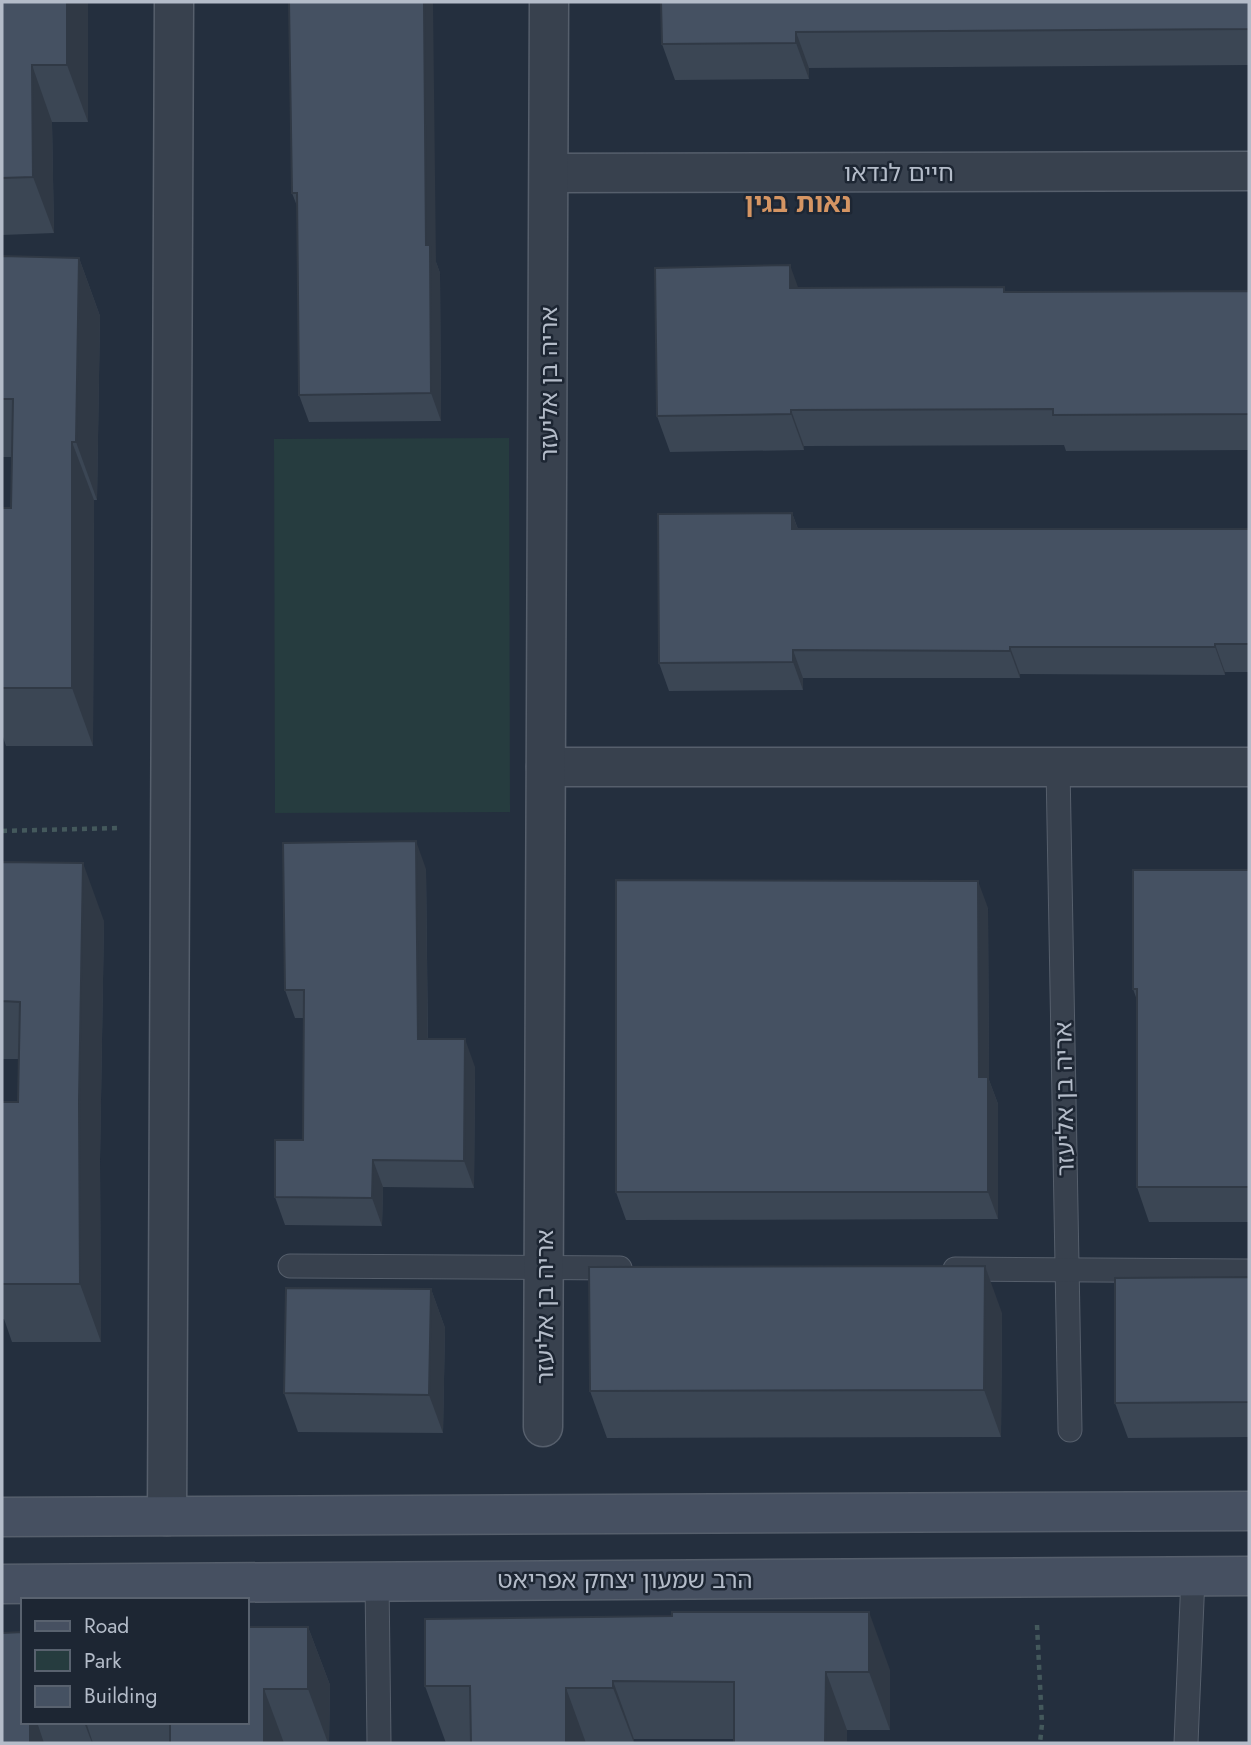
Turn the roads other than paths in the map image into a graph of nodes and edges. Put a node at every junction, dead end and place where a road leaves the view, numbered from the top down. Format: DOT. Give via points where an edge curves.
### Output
graph roads {
  1 [pos="174,2"];
  2 [pos="549,2"];
  3 [pos="1249,171"];
  4 [pos="549,173"];
  5 [pos="546,767"];
  6 [pos="1058,767"];
  7 [pos="1249,767"];
  8 [pos="290,1266"];
  9 [pos="544,1268"];
  10 [pos="640,1268"];
  11 [pos="929,1269"];
  12 [pos="1067,1270"];
  13 [pos="1249,1271"];
  14 [pos="543,1427"];
  15 [pos="1070,1430"];
  16 [pos="1249,1511"];
  17 [pos="167,1516"];
  18 [pos="2,1517"];
  19 [pos="1249,1576"];
  20 [pos="1193,1577"];
  21 [pos="377,1581"];
  22 [pos="2,1584"];
  23 [pos="379,1743"];
  24 [pos="1186,1743"];
  1 -- 17 [label="street"];
  2 -- 4 [label="street, אריה בן אליעזר"];
  3 -- 4 [label="street, חיים לנדאו"];
  4 -- 5 [label="street, אריה בן אליעזר"];
  5 -- 6 [label="street"];
  5 -- 9 [label="street, אריה בן אליעזר"];
  6 -- 7 [label="street"];
  6 -- 12 [label="lane, אריה בן אליעזר"];
  8 -- 9 [label="lane"];
  9 -- 10 [label="lane"];
  9 -- 14 [label="street, אריה בן אליעזר"];
  11 -- 12 [label="lane"];
  12 -- 13 [label="lane"];
  12 -- 15 [label="lane, אריה בן אליעזר"];
  16 -- 17 [label="street"];
  17 -- 18 [label="street"];
  19 -- 20 [label="street, הרב שמעון יצחק אפריאט"];
  20 -- 21 [label="street, הרב שמעון יצחק אפריאט"];
  20 -- 24 [label="lane"];
  21 -- 22 [label="street, הרב שמעון יצחק אפריאט"];
  21 -- 23 [label="lane"];
}
